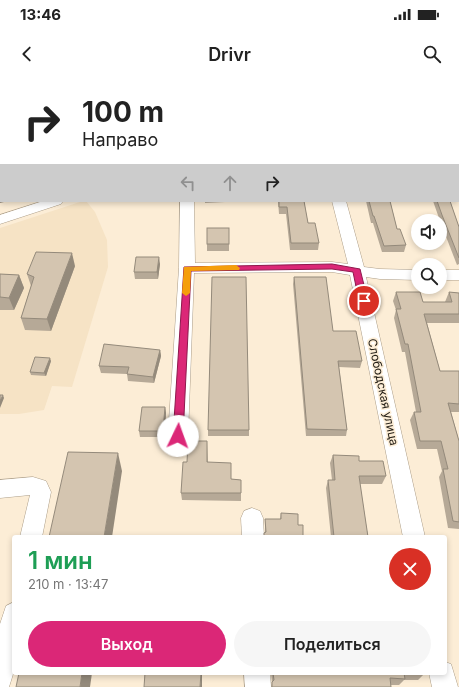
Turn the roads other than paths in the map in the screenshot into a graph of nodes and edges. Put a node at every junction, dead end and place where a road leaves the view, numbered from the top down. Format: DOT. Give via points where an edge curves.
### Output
graph roads {
  1 [pos="53,202"];
  2 [pos="187,202"];
  3 [pos="339,202"];
  4 [pos="0,220"];
  5 [pos="187,268"];
  6 [pos="357,270"];
  7 [pos="411,275"];
  8 [pos="447,275"];
  9 [pos="459,275"];
  10 [pos="178,436"];
  11 [pos="0,489"];
  12 [pos="31,535"];
  13 [pos="414,535"];
  14 [pos="12,623"];
  15 [pos="257,675"];
  16 [pos="442,675"];
  17 [pos="0,678"];
  18 [pos="258,687"];
  19 [pos="445,687"];
  1 -- 4 [label="street"];
  2 -- 5 [label="street"];
  3 -- 6 [label="street, Слободская улица"];
  5 -- 6 [label="street" via="332,267"];
  5 -- 10 [label="street"];
  6 -- 7 [label="street"];
  6 -- 13 [label="street, Слободская улица"];
  8 -- 9 [label="street"];
  11 -- 12 [label="street" via="39,487 41,492"];
  14 -- 17 [label="street"];
  15 -- 18 [label="street"];
  16 -- 19 [label="street"];
}
